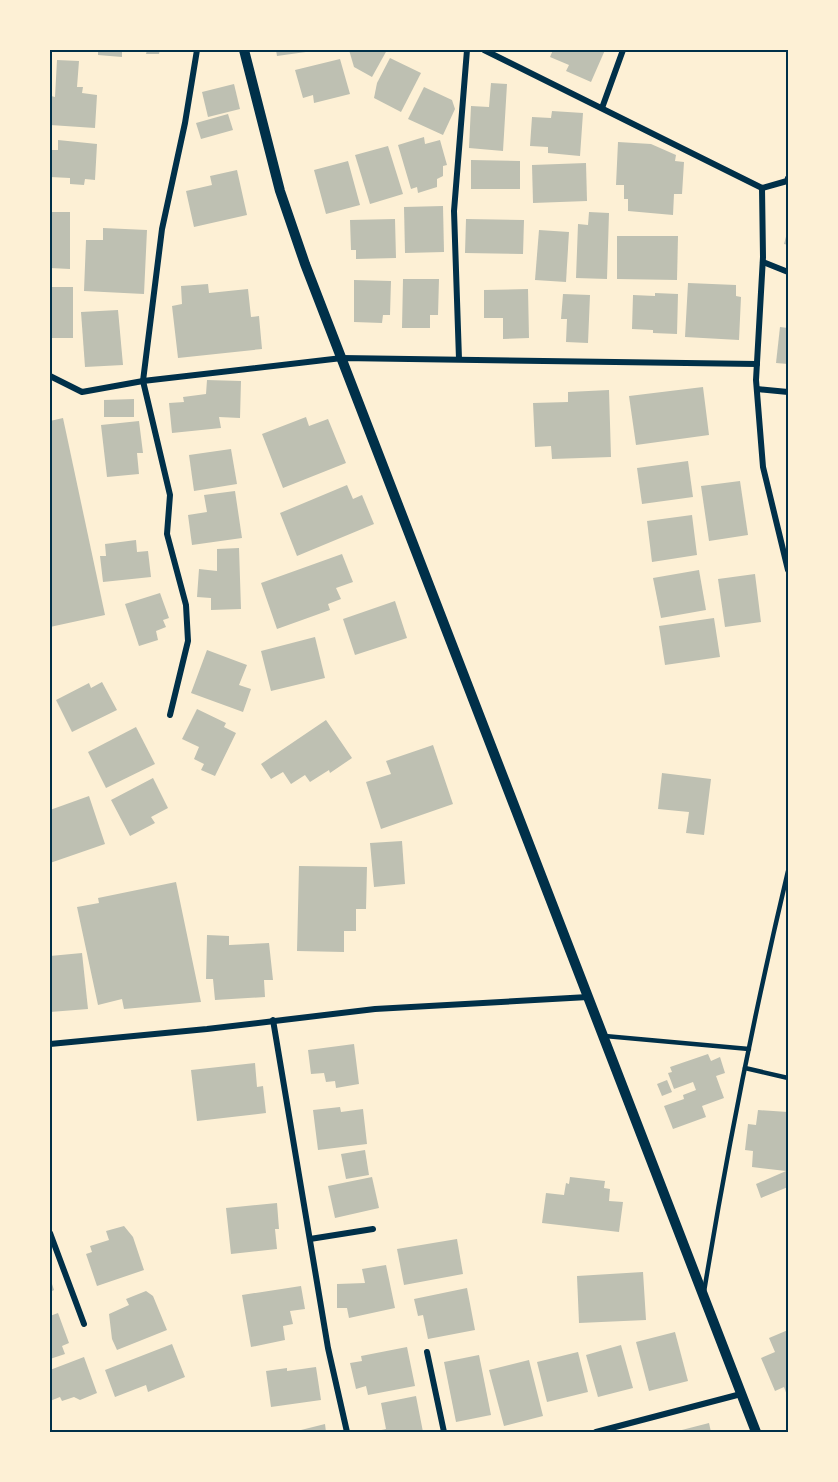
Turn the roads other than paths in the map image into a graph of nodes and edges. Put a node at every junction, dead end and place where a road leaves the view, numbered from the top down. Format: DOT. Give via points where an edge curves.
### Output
graph roads {
  1 [pos="197,50"];
  2 [pos="244,50"];
  3 [pos="467,50"];
  4 [pos="484,50"];
  5 [pos="623,50"];
  6 [pos="602,108"];
  7 [pos="789,178"];
  8 [pos="762,188"];
  9 [pos="763,262"];
  10 [pos="789,272"];
  11 [pos="342,358"];
  12 [pos="459,359"];
  13 [pos="757,364"];
  14 [pos="50,376"];
  15 [pos="143,381"];
  16 [pos="757,389"];
  17 [pos="789,392"];
  18 [pos="789,570"];
  19 [pos="170,715"];
  20 [pos="789,872"];
  21 [pos="588,997"];
  22 [pos="273,1020"];
  23 [pos="603,1036"];
  24 [pos="50,1044"];
  25 [pos="749,1049"];
  26 [pos="746,1068"];
  27 [pos="789,1078"];
  28 [pos="373,1229"];
  29 [pos="50,1233"];
  30 [pos="310,1239"];
  31 [pos="704,1297"];
  32 [pos="84,1324"];
  33 [pos="427,1352"];
  34 [pos="741,1394"];
  35 [pos="346,1432"];
  36 [pos="444,1432"];
  37 [pos="600,1432"];
  38 [pos="756,1432"];
  1 -- 15 [label="street" via="162,230"];
  2 -- 11 [label="street" via="280,191"];
  3 -- 12 [label="street" via="454,211"];
  4 -- 6 [label="street"];
  5 -- 6 [label="street"];
  6 -- 8 [label="street"];
  7 -- 8 [label="street"];
  8 -- 9 [label="street"];
  9 -- 10 [label="street"];
  9 -- 13 [label="street"];
  11 -- 12 [label="street"];
  11 -- 15 [label="street"];
  11 -- 21 [label="street"];
  12 -- 13 [label="street"];
  13 -- 16 [label="street"];
  14 -- 15 [label="street" via="82,392"];
  15 -- 19 [label="street" via="170,495 166,534 186,606 188,641"];
  16 -- 17 [label="street"];
  16 -- 18 [label="street" via="763,466"];
  20 -- 25 [label="lane"];
  21 -- 22 [label="street" via="375,1009"];
  21 -- 23 [label="street"];
  22 -- 24 [label="street"];
  22 -- 30 [label="street"];
  23 -- 25 [label="lane"];
  23 -- 31 [label="street"];
  25 -- 26 [label="lane"];
  26 -- 27 [label="lane"];
  26 -- 31 [label="lane"];
  28 -- 30 [label="street"];
  29 -- 32 [label="street"];
  30 -- 35 [label="street"];
  31 -- 34 [label="street"];
  33 -- 36 [label="street"];
  34 -- 37 [label="street"];
  34 -- 38 [label="street"];
}
